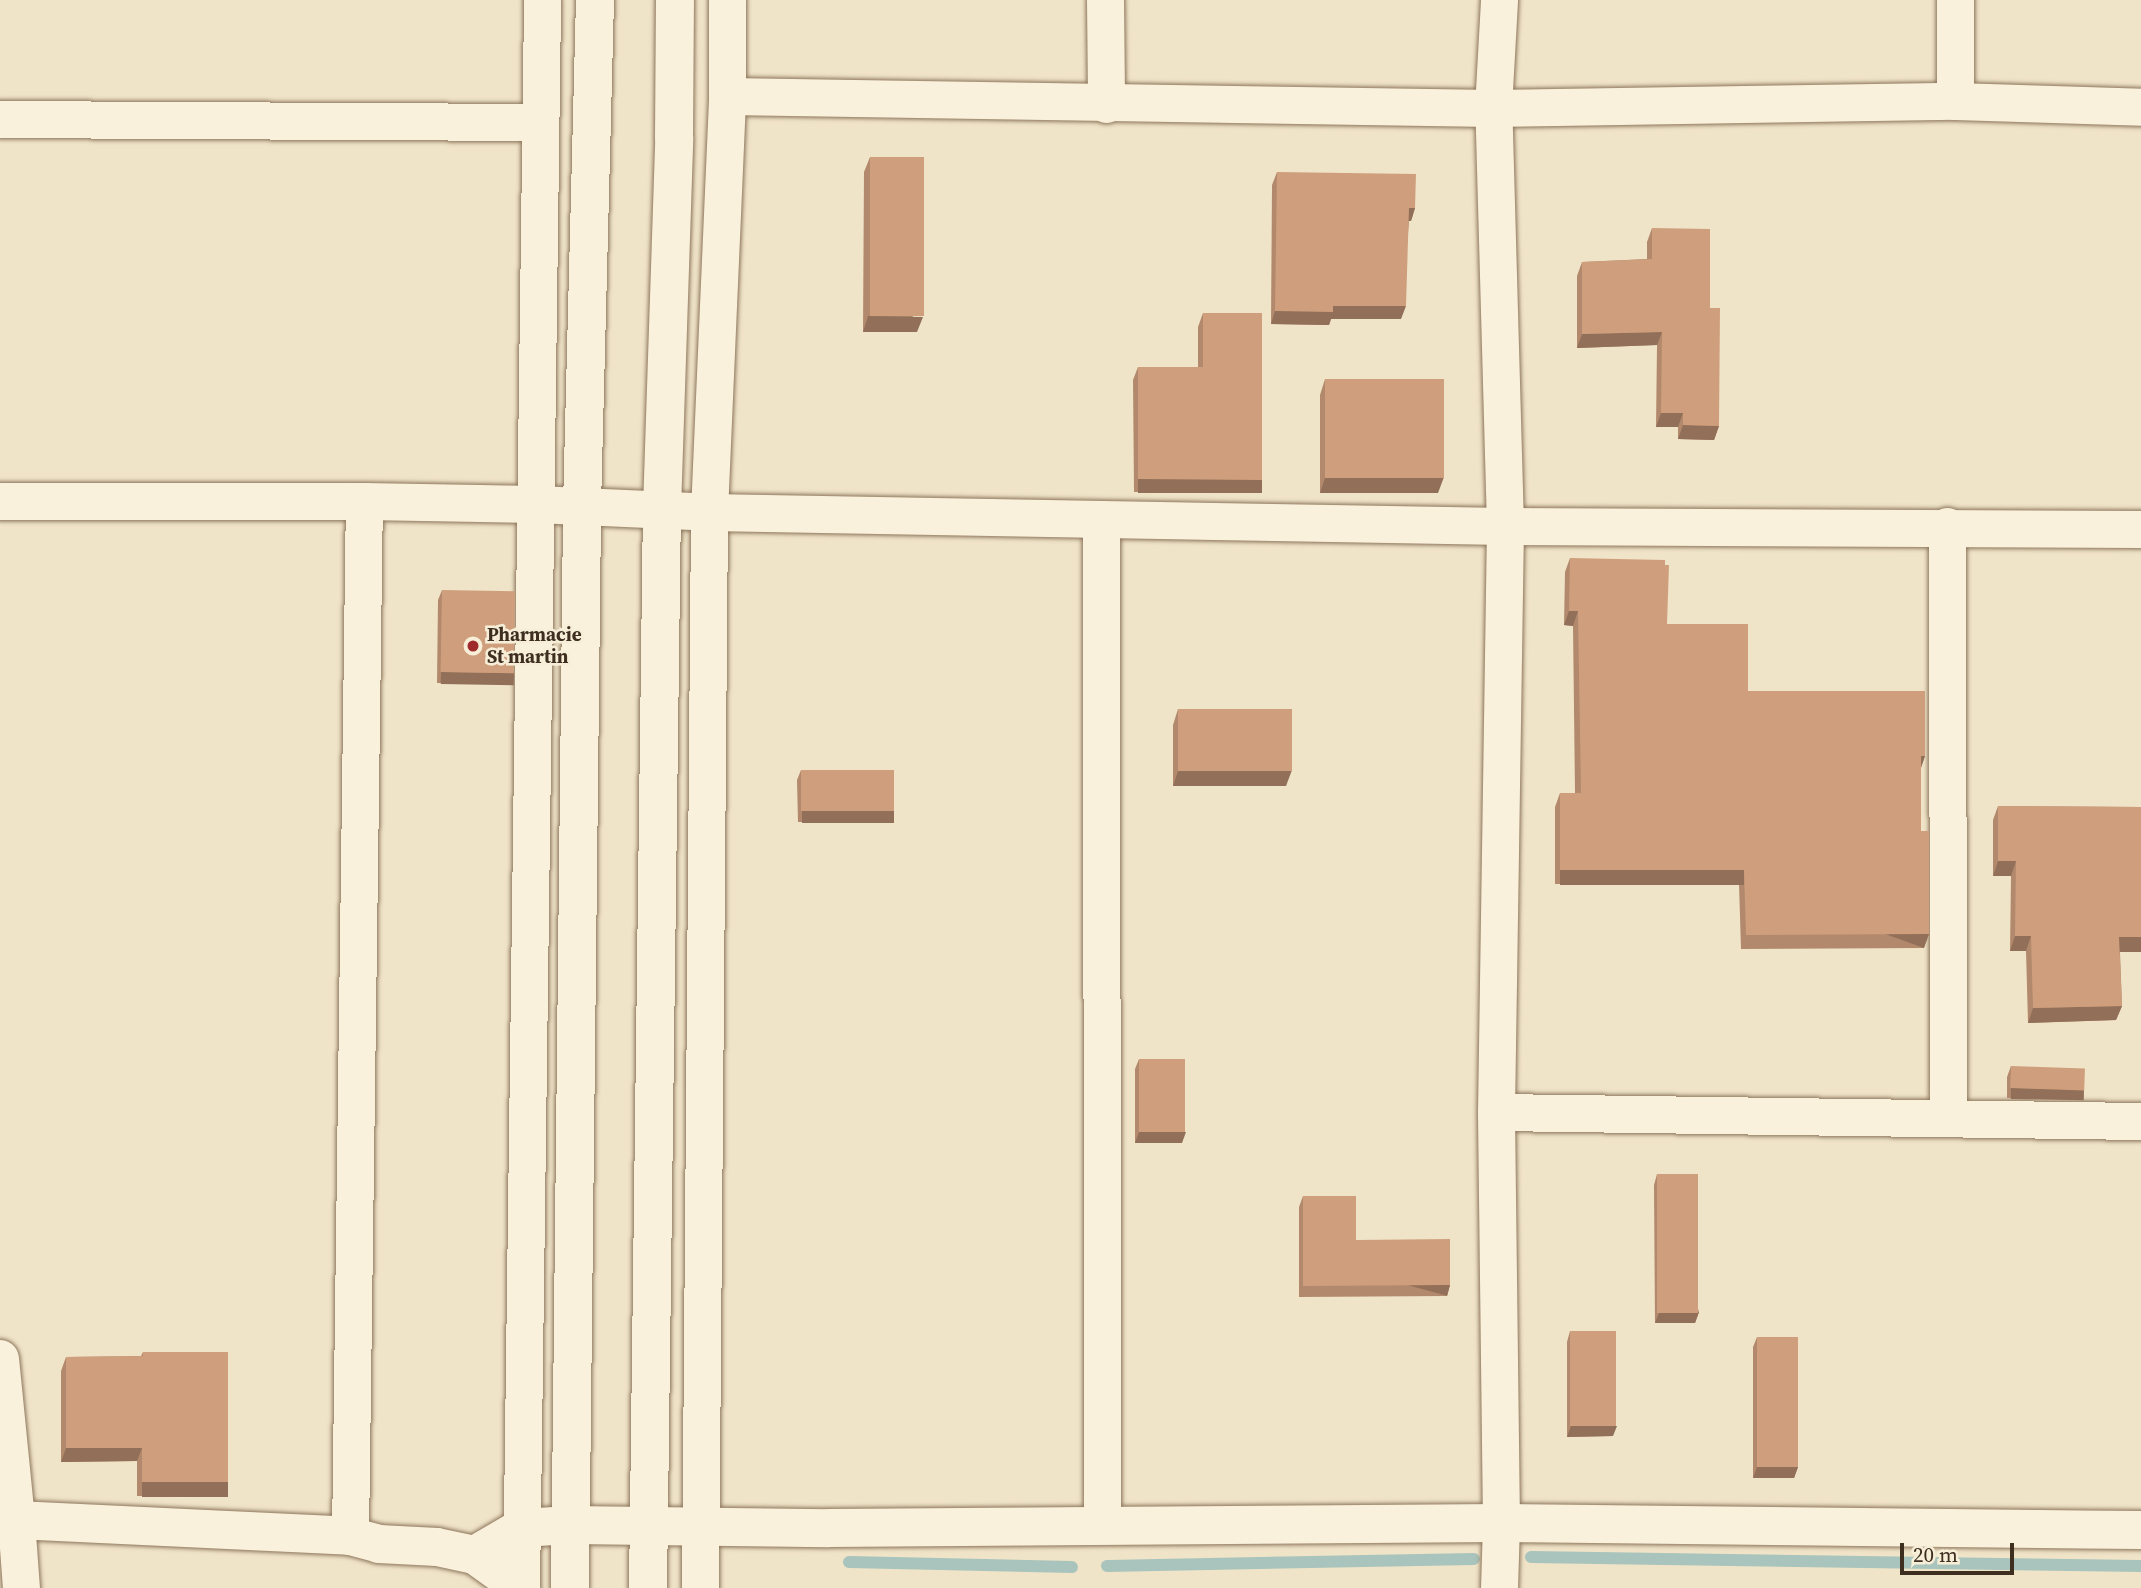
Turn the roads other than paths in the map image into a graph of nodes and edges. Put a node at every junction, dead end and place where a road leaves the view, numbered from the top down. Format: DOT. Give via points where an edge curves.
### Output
graph roads {
  1 [pos="542,0"];
  2 [pos="595,0"];
  3 [pos="675,0"];
  4 [pos="727,0"];
  5 [pos="1105,0"];
  6 [pos="1499,0"];
  7 [pos="1955,0"];
  8 [pos="727,96"];
  9 [pos="1955,101"];
  10 [pos="1106,104"];
  11 [pos="2141,107"];
  12 [pos="1493,108"];
  13 [pos="0,120"];
  14 [pos="539,122"];
  15 [pos="0,501"];
  16 [pos="363,501"];
  17 [pos="536,504"];
  18 [pos="582,506"];
  19 [pos="662,509"];
  20 [pos="709,512"];
  21 [pos="1101,519"];
  22 [pos="1505,526"];
  23 [pos="1947,526"];
  24 [pos="2141,529"];
  25 [pos="1496,1112"];
  26 [pos="1948,1116"];
  27 [pos="2141,1121"];
  28 [pos="0,1359"];
  29 [pos="16,1520"];
  30 [pos="1501,1523"];
  31 [pos="570,1525"];
  32 [pos="1102,1525"];
  33 [pos="650,1526"];
  34 [pos="702,1526"];
  35 [pos="521,1528"];
  36 [pos="2141,1530"];
  37 [pos="350,1536"];
  38 [pos="475,1555"];
  39 [pos="21,1588"];
  40 [pos="521,1588"];
  41 [pos="570,1588"];
  42 [pos="648,1588"];
  43 [pos="700,1588"];
  44 [pos="1499,1588"];
  1 -- 14 [label="street"];
  2 -- 18 [label="street"];
  3 -- 19 [label="street"];
  4 -- 8 [label="street"];
  5 -- 10 [label="street"];
  6 -- 12 [label="street"];
  7 -- 9 [label="street"];
  8 -- 10 [label="street"];
  8 -- 20 [label="street"];
  9 -- 11 [label="street"];
  9 -- 12 [label="street"];
  10 -- 12 [label="street"];
  12 -- 22 [label="street"];
  13 -- 14 [label="street"];
  14 -- 17 [label="street"];
  15 -- 16 [label="street"];
  16 -- 17 [label="street"];
  16 -- 37 [label="street"];
  17 -- 18 [label="street"];
  17 -- 35 [label="street"];
  18 -- 19 [label="street"];
  18 -- 31 [label="street"];
  19 -- 20 [label="street"];
  19 -- 33 [label="street"];
  20 -- 21 [label="street"];
  20 -- 34 [label="street"];
  21 -- 22 [label="street"];
  21 -- 32 [label="street"];
  22 -- 23 [label="street"];
  22 -- 25 [label="street"];
  23 -- 24 [label="street"];
  23 -- 26 [label="street"];
  25 -- 26 [label="street"];
  25 -- 30 [label="street"];
  26 -- 27 [label="street"];
  28 -- 29 [label="street"];
  29 -- 37 [label="street"];
  29 -- 39 [label="street"];
  30 -- 32 [label="street"];
  30 -- 36 [label="street"];
  30 -- 44 [label="street"];
  31 -- 33 [label="street"];
  31 -- 35 [label="street"];
  31 -- 41 [label="street"];
  32 -- 34 [label="street"];
  33 -- 34 [label="street"];
  33 -- 42 [label="street"];
  34 -- 43 [label="street"];
  35 -- 38 [label="street"];
  35 -- 40 [label="street"];
  37 -- 38 [label="street" via="379,1544 437,1547"];
  38 -- 40 [label="street"];
}
